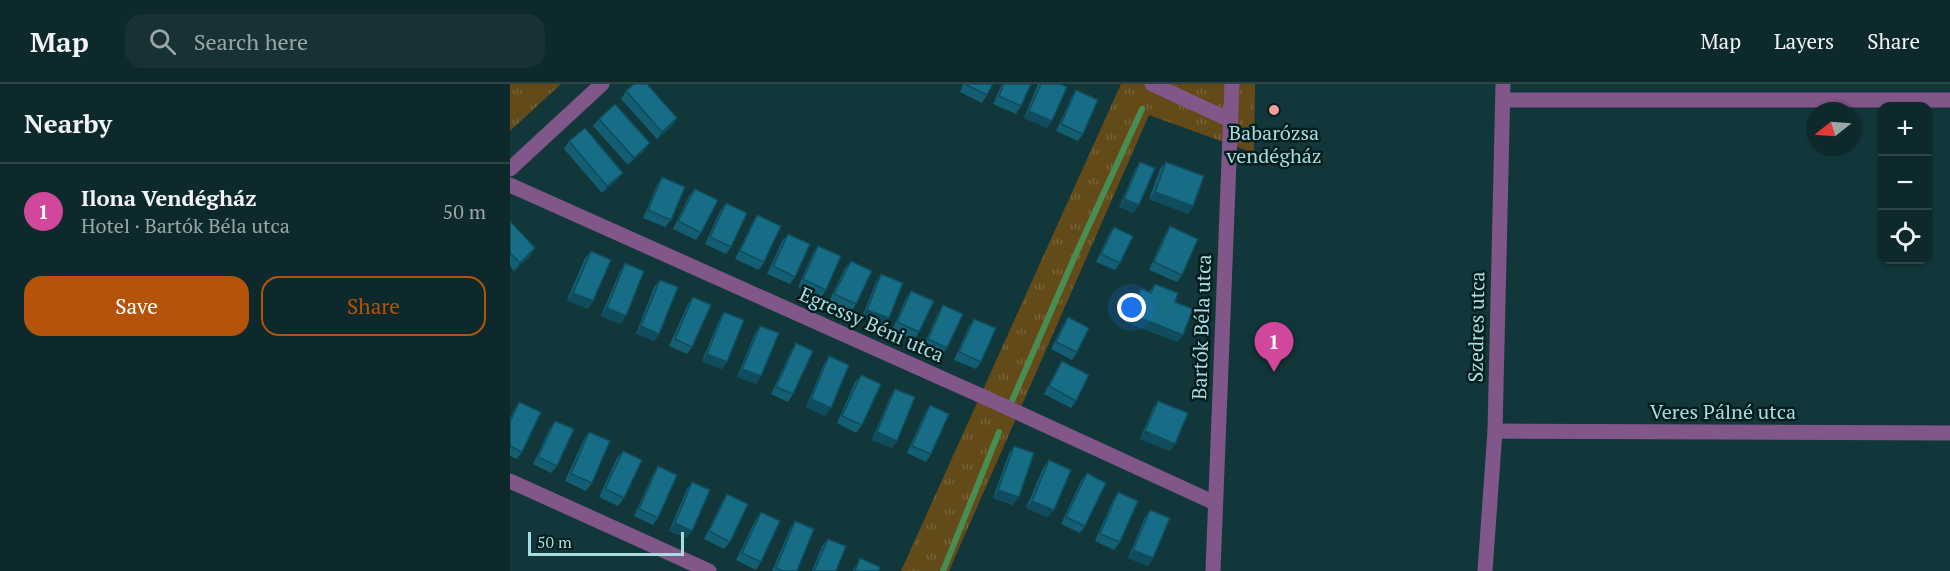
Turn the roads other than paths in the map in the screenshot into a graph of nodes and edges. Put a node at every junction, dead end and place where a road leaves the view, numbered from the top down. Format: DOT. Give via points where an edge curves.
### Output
graph roads {
  1 [pos="602,84"];
  2 [pos="1152,84"];
  3 [pos="1232,84"];
  4 [pos="1503,92"];
  5 [pos="1950,100"];
  6 [pos="1230,120"];
  7 [pos="510,169"];
  8 [pos="510,184"];
  9 [pos="1495,431"];
  10 [pos="1950,433"];
  11 [pos="510,481"];
  12 [pos="1215,503"];
  13 [pos="709,571"];
  14 [pos="1213,571"];
  15 [pos="1485,571"];
  1 -- 7 [label="street"];
  2 -- 6 [label="street"];
  3 -- 6 [label="street, Bartók Béla utca"];
  4 -- 5 [label="street"];
  4 -- 9 [label="street, Szedres utca"];
  6 -- 12 [label="street, Bartók Béla utca"];
  8 -- 12 [label="street, Egressy Béni utca"];
  9 -- 10 [label="street, Veres Pálné utca"];
  9 -- 15 [label="street, Szedres utca"];
  11 -- 13 [label="street"];
  12 -- 14 [label="street, Bartók Béla utca"];
}
